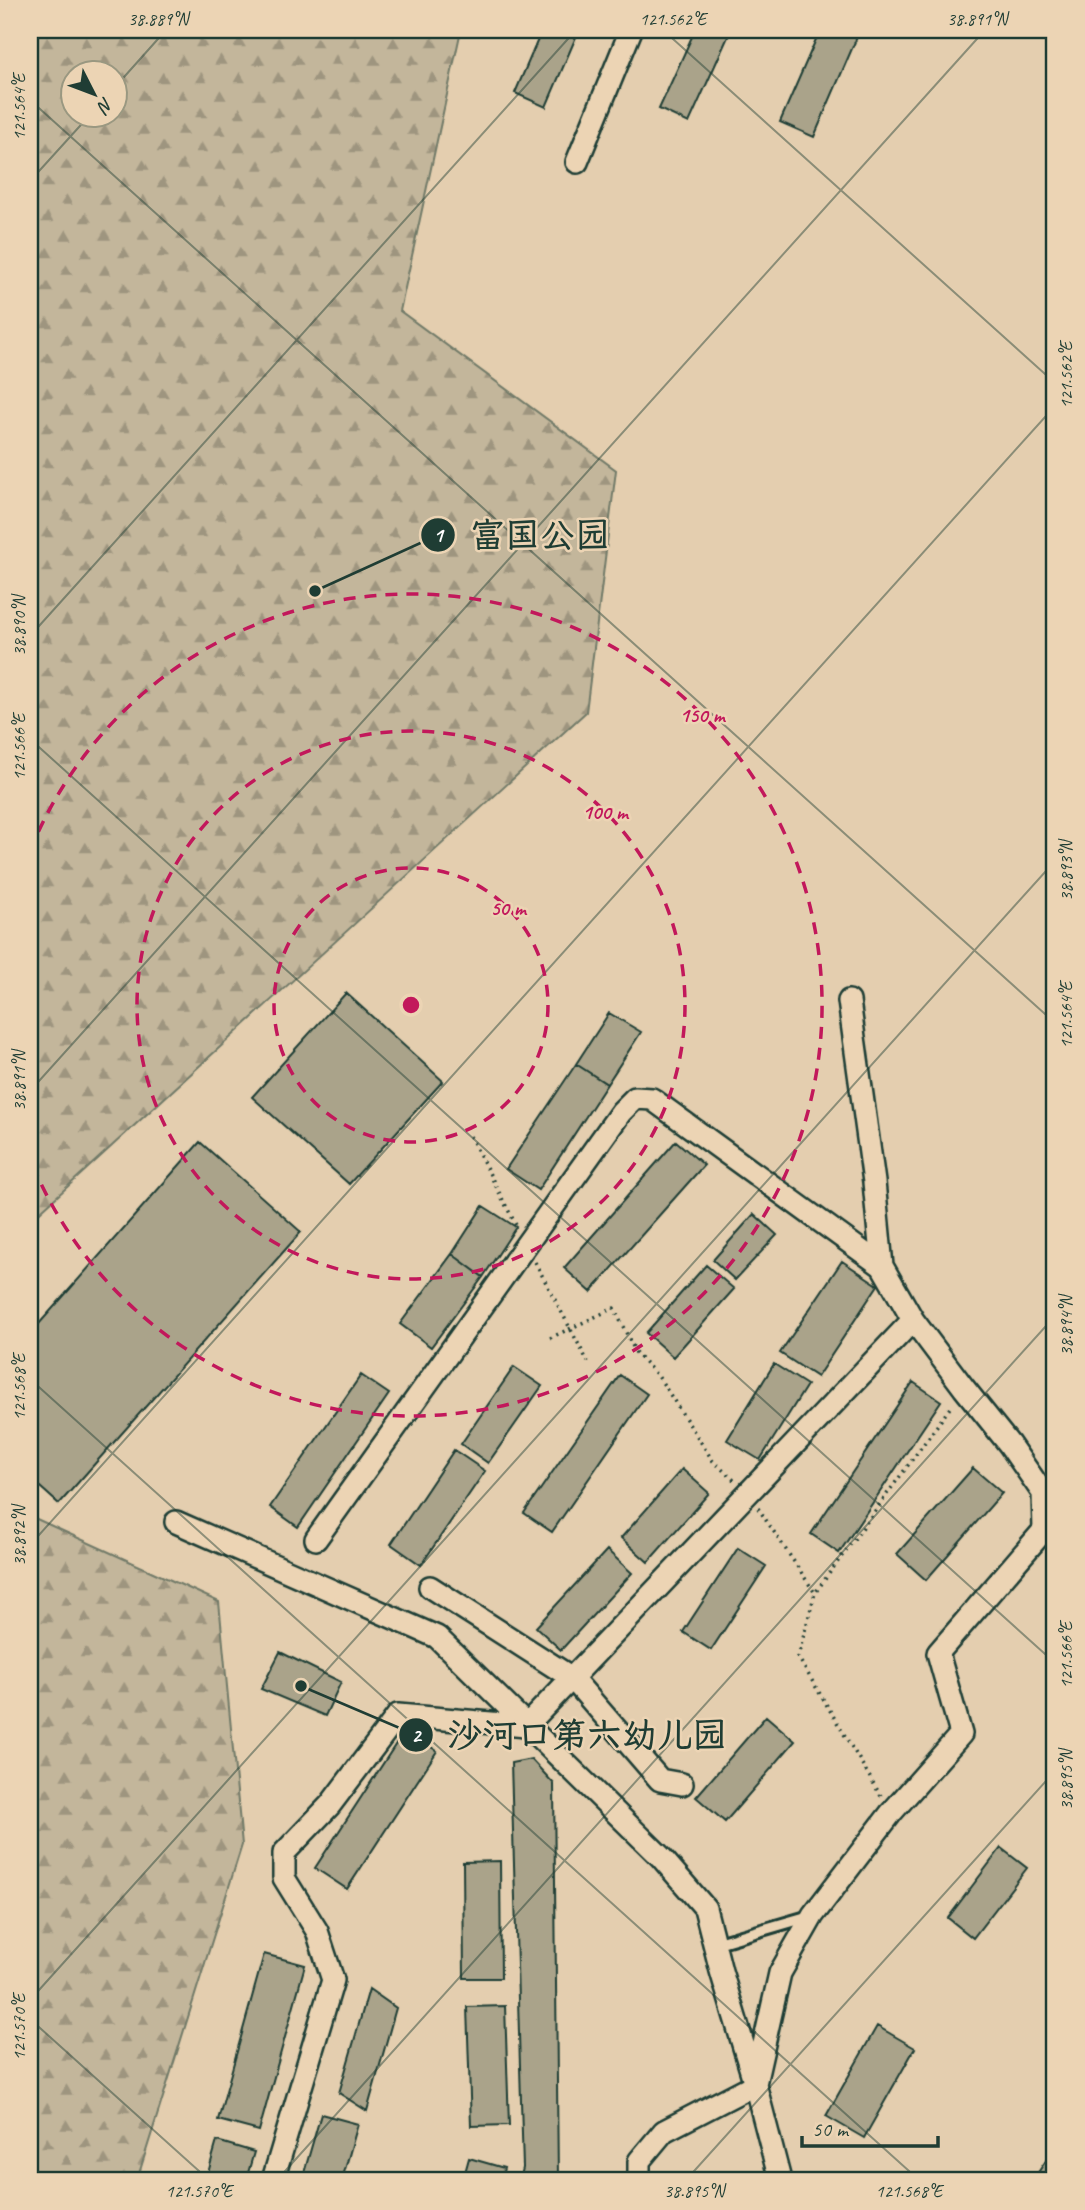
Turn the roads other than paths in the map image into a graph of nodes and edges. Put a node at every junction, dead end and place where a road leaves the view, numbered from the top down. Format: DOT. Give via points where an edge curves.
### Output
graph roads {
  1 [pos="631,30"];
  2 [pos="577,162"];
  3 [pos="849,1001"];
  4 [pos="882,1266"];
  5 [pos="912,1320"];
  6 [pos="176,1522"];
  7 [pos="316,1539"];
  8 [pos="430,1587"];
  9 [pos="572,1678"];
  10 [pos="526,1726"];
  11 [pos="682,1784"];
  12 [pos="813,1915"];
  13 [pos="714,1944"];
  14 [pos="755,2084"];
  15 [pos="273,2180"];
  16 [pos="639,2180"];
  17 [pos="780,2180"];
  1 -- 2 [label="street"];
  3 -- 4 [label="street"];
  4 -- 5 [label="street"];
  4 -- 7 [label="street" via="652,1099 635,1098"];
  5 -- 9 [label="street"];
  5 -- 12 [label="street" via="1043,1493 1044,1530 938,1653 961,1734 891,1813"];
  6 -- 10 [label="street" via="437,1637"];
  8 -- 9 [label="street"];
  9 -- 10 [label="street"];
  9 -- 11 [label="street" via="660,1780"];
  10 -- 13 [label="street" via="661,1857 705,1908"];
  10 -- 15 [label="street" via="398,1715 330,1805 284,1853 284,1878 317,1931 333,1980"];
  12 -- 13 [label="lane"];
  12 -- 14 [label="street" via="780,1973"];
  13 -- 14 [label="street"];
  14 -- 16 [label="street" via="664,2131 639,2161"];
  14 -- 17 [label="street"];
}
